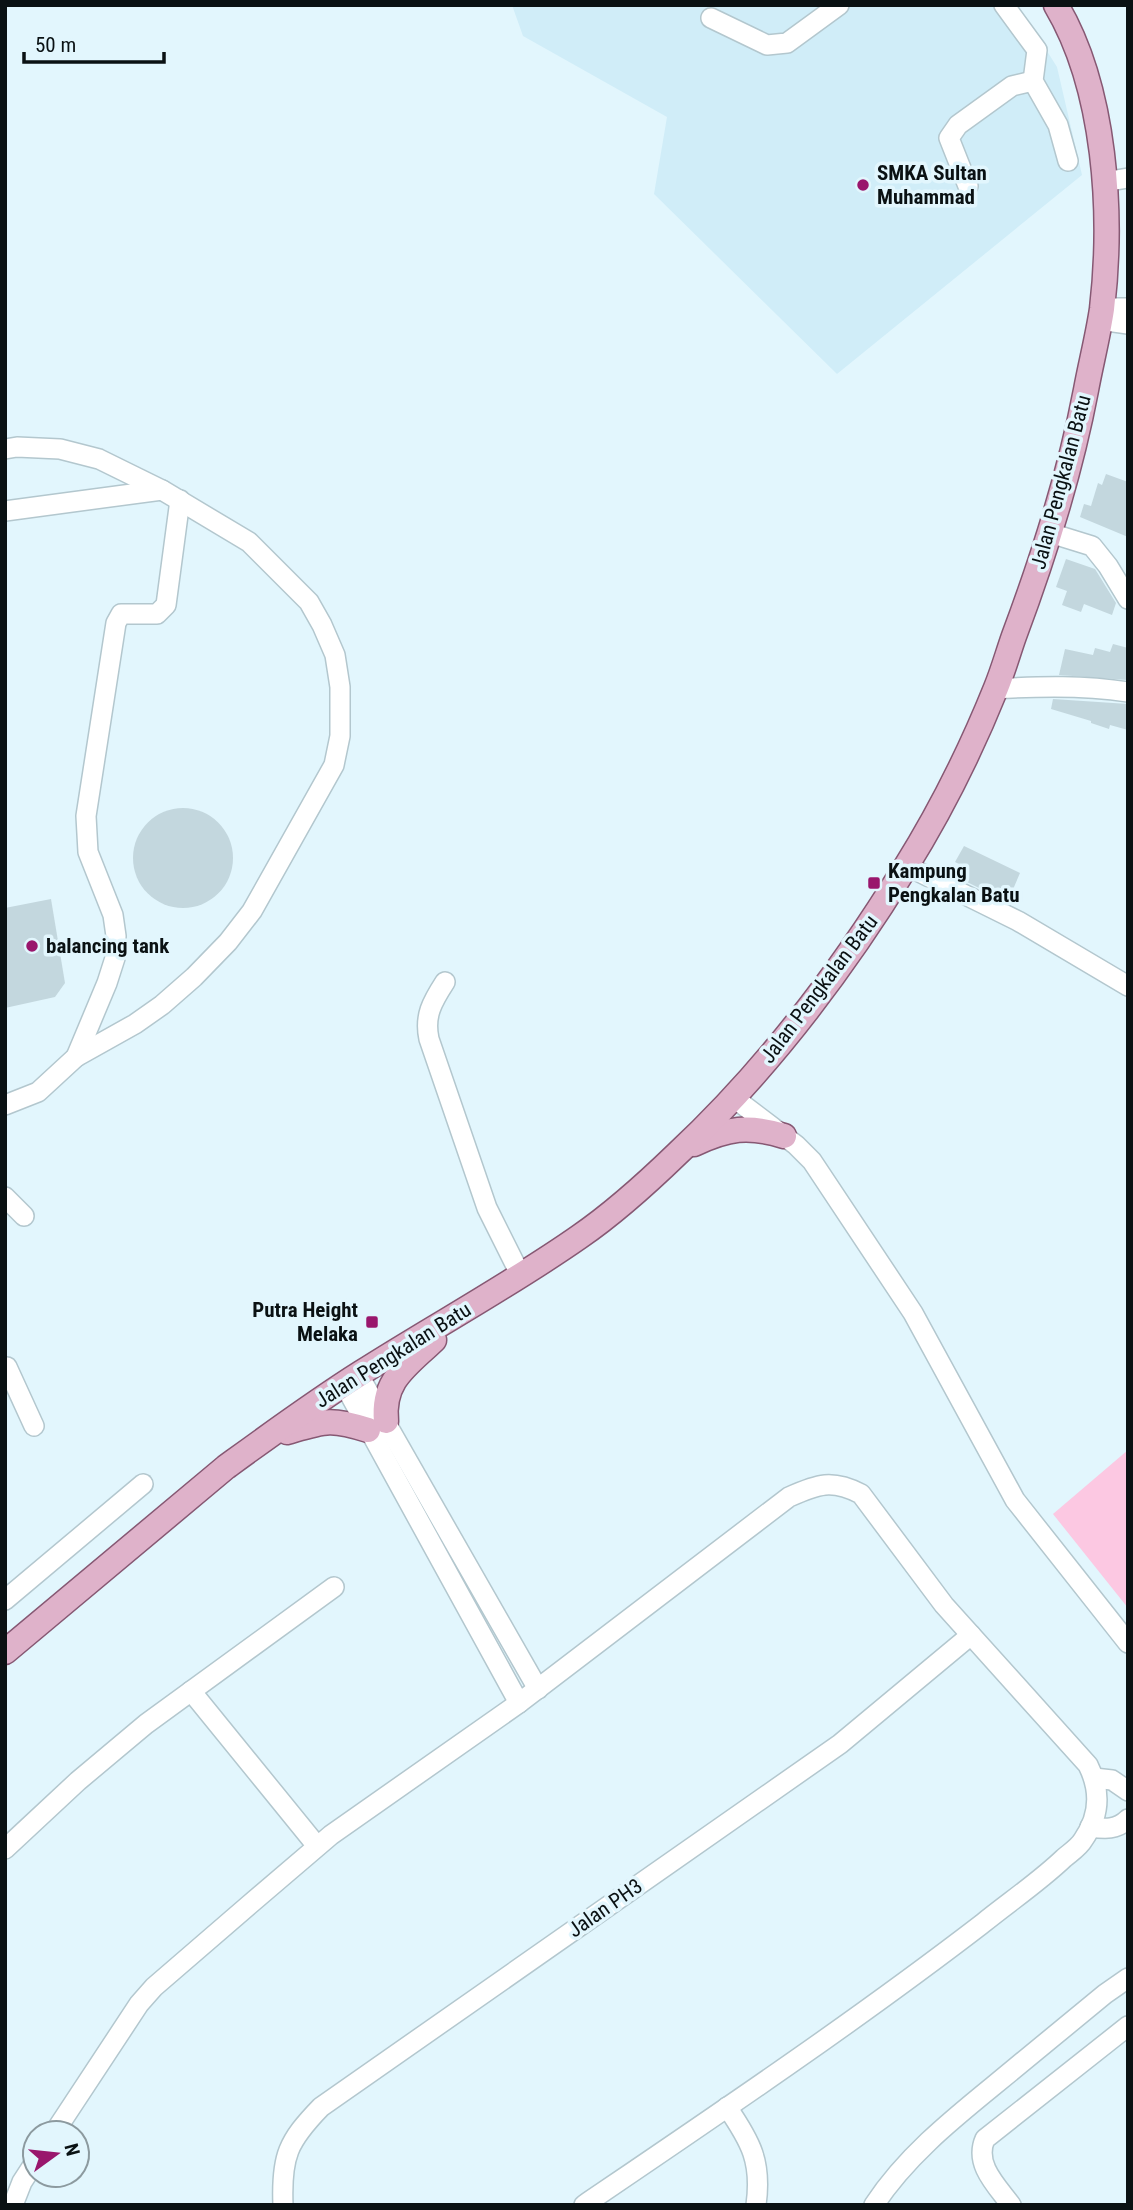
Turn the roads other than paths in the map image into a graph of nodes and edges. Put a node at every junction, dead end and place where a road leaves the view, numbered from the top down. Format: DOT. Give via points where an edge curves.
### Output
graph roads {
  1 [pos="839,5"];
  2 [pos="1004,5"];
  3 [pos="1056,5"];
  4 [pos="711,18"];
  5 [pos="1033,81"];
  6 [pos="1068,161"];
  7 [pos="1116,180"];
  8 [pos="968,186"];
  9 [pos="1128,309"];
  10 [pos="1101,314"];
  11 [pos="1128,324"];
  12 [pos="5,449"];
  13 [pos="162,490"];
  14 [pos="180,499"];
  15 [pos="5,512"];
  16 [pos="1050,533"];
  17 [pos="1128,599"];
  18 [pos="996,689"];
  19 [pos="1128,692"];
  20 [pos="907,866"];
  21 [pos="445,982"];
  22 [pos="1128,986"];
  23 [pos="76,1057"];
  24 [pos="734,1098"];
  25 [pos="5,1105"];
  26 [pos="784,1136"];
  27 [pos="675,1157"];
  28 [pos="5,1197"];
  29 [pos="24,1216"];
  30 [pos="521,1276"];
  31 [pos="464,1310"];
  32 [pos="5,1368"];
  33 [pos="351,1379"];
  34 [pos="377,1425"];
  35 [pos="34,1426"];
  36 [pos="262,1441"];
  37 [pos="407,1458"];
  38 [pos="389,1469"];
  39 [pos="142,1484"];
  40 [pos="433,1506"];
  41 [pos="415,1516"];
  42 [pos="334,1587"];
  43 [pos="5,1600"];
  44 [pos="971,1635"];
  45 [pos="1128,1643"];
  46 [pos="5,1652"];
  47 [pos="538,1689"];
  48 [pos="191,1691"];
  49 [pos="519,1703"];
  50 [pos="1094,1778"];
  51 [pos="1128,1791"];
  52 [pos="1128,1819"];
  53 [pos="1090,1827"];
  54 [pos="317,1846"];
  55 [pos="5,1849"];
  56 [pos="1128,1978"];
  57 [pos="1128,2026"];
  58 [pos="727,2107"];
  59 [pos="63,2119"];
  60 [pos="21,2185"];
  61 [pos="13,2205"];
  62 [pos="283,2205"];
  63 [pos="584,2205"];
  64 [pos="757,2205"];
  65 [pos="874,2205"];
  66 [pos="1010,2205"];
  1 -- 4 [label="street" via="788,43 767,45"];
  2 -- 5 [label="street" via="1037,50"];
  3 -- 7 [label="main road, Jalan Pengkalan Batu" via="1082,60"];
  5 -- 6 [label="street" via="1058,125"];
  5 -- 8 [label="street" via="1012,86 958,125 949,138"];
  7 -- 10 [label="main road, Jalan Pengkalan Batu" via="1106,223"];
  9 -- 10 [label="street"];
  10 -- 11 [label="street"];
  10 -- 16 [label="main road, Jalan Pengkalan Batu"];
  12 -- 13 [label="street" via="60,449 99,459"];
  13 -- 14 [label="street"];
  13 -- 15 [label="street"];
  14 -- 23 [label="street" via="166,605 157,614 121,614 116,623 86,816 88,852 113,915 115,958"];
  14 -- 23 [label="street" via="250,542 309,602 335,655 341,736 334,765 252,911 228,942 162,1005"];
  16 -- 17 [label="street" via="1092,547"];
  16 -- 18 [label="main road, Jalan Pengkalan Batu"];
  18 -- 19 [label="street" via="1059,686"];
  18 -- 20 [label="main road, Jalan Pengkalan Batu"];
  20 -- 22 [label="street" via="1018,922"];
  20 -- 24 [label="main road, Jalan Pengkalan Batu" via="845,961"];
  21 -- 30 [label="street" via="427,1015 429,1039 487,1208"];
  23 -- 25 [label="street" via="38,1092"];
  24 -- 26 [label="street"];
  24 -- 27 [label="main road, Jalan Pengkalan Batu"];
  26 -- 27 [label="main road" via="735,1129 709,1137"];
  26 -- 45 [label="street" via="812,1161 914,1313 1015,1500"];
  27 -- 30 [label="main road, Jalan Pengkalan Batu" via="617,1208"];
  28 -- 29 [label="street"];
  30 -- 31 [label="main road, Jalan Pengkalan Batu"];
  31 -- 33 [label="main road, Jalan Pengkalan Batu"];
  31 -- 34 [label="main road" via="397,1376"];
  32 -- 35 [label="street"];
  33 -- 34 [label="street"];
  33 -- 36 [label="main road, Jalan Pengkalan Batu"];
  34 -- 36 [label="main road" via="323,1421"];
  34 -- 37 [label="street"];
  34 -- 38 [label="street"];
  36 -- 46 [label="main road, Jalan Pengkalan Batu"];
  37 -- 38 [label="street"];
  37 -- 40 [label="street"];
  38 -- 41 [label="street"];
  39 -- 43 [label="street"];
  40 -- 41 [label="street"];
  40 -- 47 [label="street"];
  41 -- 49 [label="street"];
  42 -- 48 [label="street"];
  44 -- 47 [label="street" via="861,1494 828,1484 789,1497"];
  44 -- 50 [label="street" via="1088,1765"];
  44 -- 62 [label="street, Jalan PH3" via="840,1744 321,2107 299,2130 286,2156"];
  47 -- 49 [label="street"];
  48 -- 54 [label="street"];
  48 -- 55 [label="street" via="78,1781"];
  49 -- 54 [label="street"];
  50 -- 51 [label="street" via="1112,1780"];
  50 -- 53 [label="street" via="1098,1800"];
  52 -- 53 [label="street" via="1107,1829"];
  53 -- 58 [label="street" via="1083,1841 1053,1868"];
  54 -- 59 [label="street" via="154,1987"];
  56 -- 65 [label="street" via="946,2124"];
  57 -- 66 [label="street" via="985,2139 981,2149 985,2168"];
  58 -- 63 [label="street"];
  58 -- 64 [label="street" via="754,2151"];
  60 -- 61 [label="street"];
}
